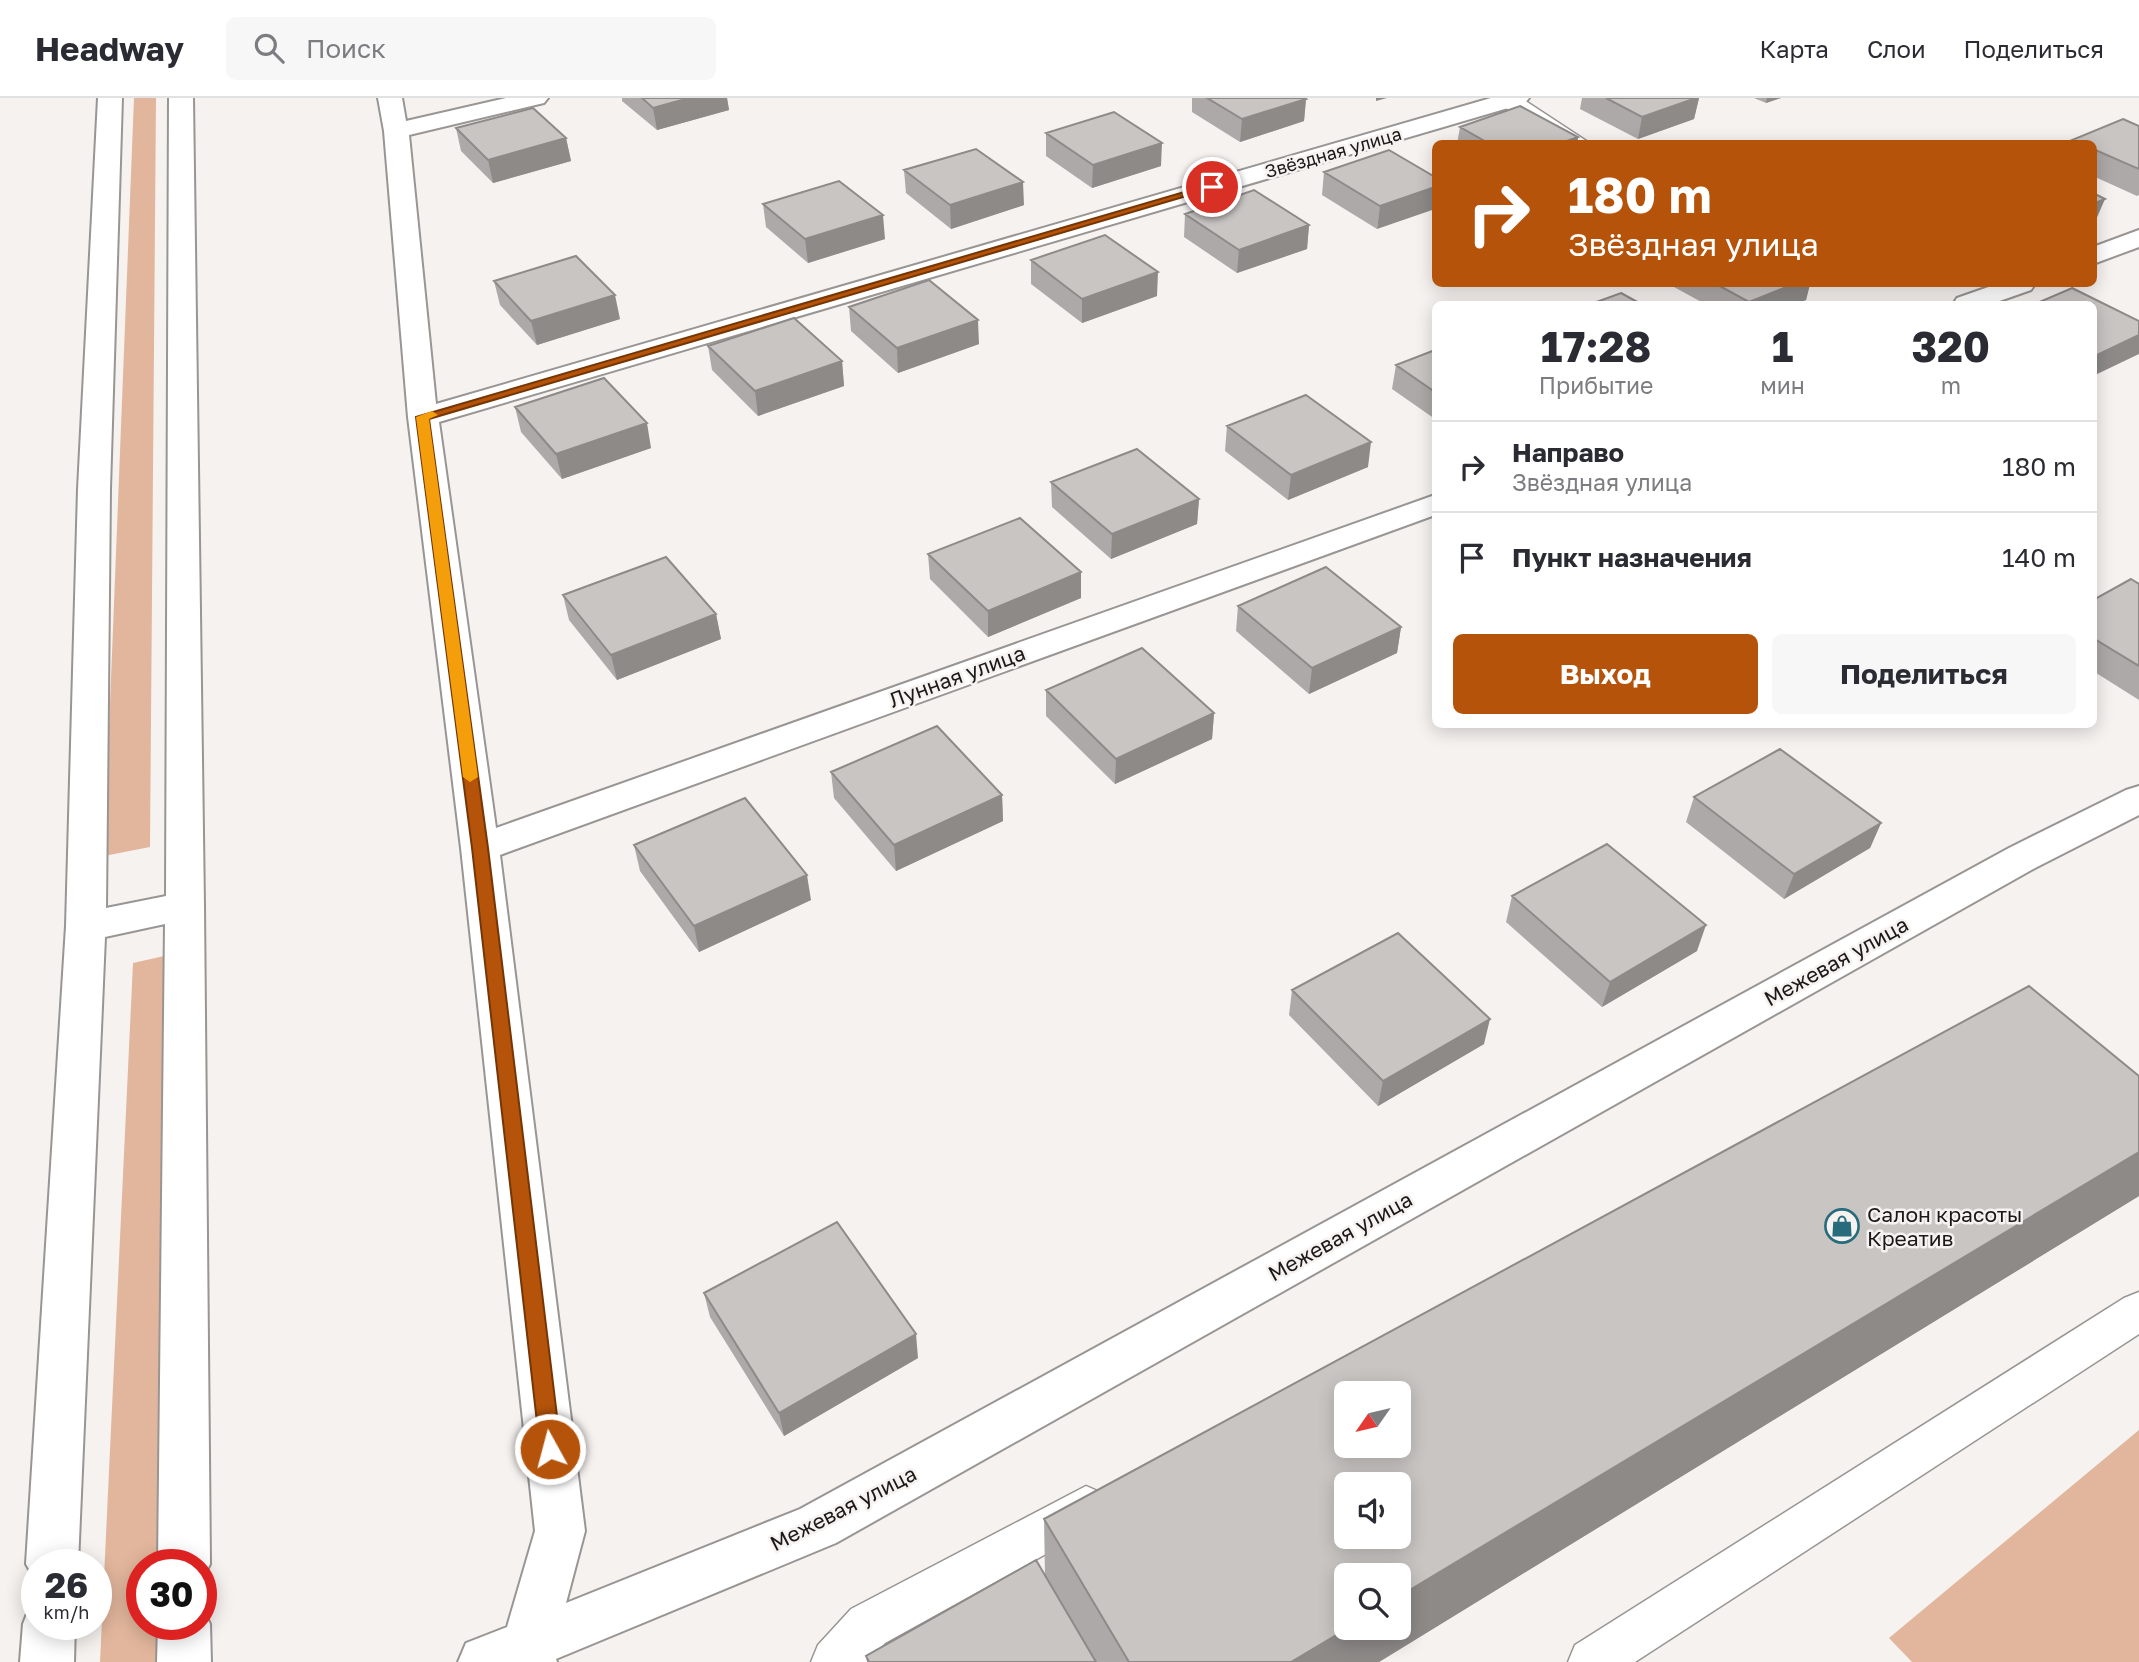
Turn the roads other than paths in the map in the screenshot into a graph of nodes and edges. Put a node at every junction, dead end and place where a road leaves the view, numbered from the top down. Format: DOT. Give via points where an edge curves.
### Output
graph roads {
  1 [pos="110,98"];
  2 [pos="181,98"];
  3 [pos="390,98"];
  4 [pos="536,98"];
  5 [pos="1513,99"];
  6 [pos="396,131"];
  7 [pos="1574,140"];
  8 [pos="2139,238"];
  9 [pos="2097,254"];
  10 [pos="2013,287"];
  11 [pos="1975,301"];
  12 [pos="423,417"];
  13 [pos="1432,505"];
  14 [pos="2139,799"];
  15 [pos="480,848"];
  16 [pos="185,906"];
  17 [pos="86,926"];
  18 [pos="2139,1311"];
  19 [pos="1125,1486"];
  20 [pos="53,1549"];
  21 [pos="184,1549"];
  22 [pos="48,1640"];
  23 [pos="184,1640"];
  24 [pos="514,1657"];
  25 [pos="47,1662"];
  26 [pos="184,1662"];
  27 [pos="835,1662"];
  28 [pos="1592,1662"];
  1 -- 17 [label="street" via="94,489"];
  2 -- 16 [label="street"];
  3 -- 6 [label="street"];
  4 -- 6 [label="street"];
  5 -- 7 [label="lane"];
  5 -- 12 [label="street, Звёздная улица"];
  6 -- 12 [label="street"];
  8 -- 9 [label="street"];
  10 -- 11 [label="street"];
  12 -- 15 [label="street"];
  13 -- 15 [label="street, Лунная улица"];
  14 -- 24 [label="street, Межевая улица" via="2022,858 818,1526"];
  15 -- 24 [label="street" via="560,1531"];
  16 -- 17 [label="street"];
  16 -- 21 [label="street"];
  17 -- 20 [label="street"];
  18 -- 28 [label="lane"];
  19 -- 27 [label="lane" via="868,1626"];
  22 -- 25 [label="street"];
  23 -- 26 [label="street"];
}
